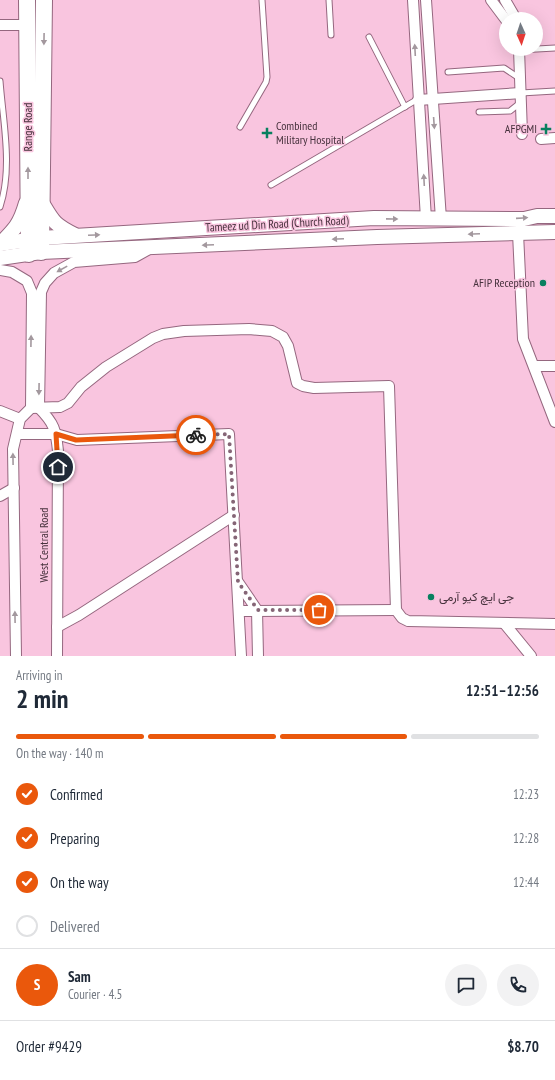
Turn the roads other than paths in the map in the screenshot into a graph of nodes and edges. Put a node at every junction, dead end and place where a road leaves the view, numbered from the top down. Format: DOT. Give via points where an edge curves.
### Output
graph roads {
  1 [pos="27,0"];
  2 [pos="44,0"];
  3 [pos="262,0"];
  4 [pos="329,0"];
  5 [pos="413,0"];
  6 [pos="426,0"];
  7 [pos="491,0"];
  8 [pos="505,0"];
  9 [pos="500,12"];
  10 [pos="512,12"];
  11 [pos="0,25"];
  12 [pos="27,25"];
  13 [pos="331,35"];
  14 [pos="369,37"];
  15 [pos="543,48"];
  16 [pos="555,48"];
  17 [pos="519,56"];
  18 [pos="448,72"];
  19 [pos="0,81"];
  20 [pos="0,90"];
  21 [pos="521,90"];
  22 [pos="555,91"];
  23 [pos="432,95"];
  24 [pos="418,97"];
  25 [pos="405,107"];
  26 [pos="479,112"];
  27 [pos="240,128"];
  28 [pos="522,134"];
  29 [pos="555,138"];
  30 [pos="541,139"];
  31 [pos="271,185"];
  32 [pos="35,199"];
  33 [pos="0,207"];
  34 [pos="555,216"];
  35 [pos="374,218"];
  36 [pos="426,219"];
  37 [pos="441,219"];
  38 [pos="555,232"];
  39 [pos="518,233"];
  40 [pos="77,236"];
  41 [pos="377,237"];
  42 [pos="0,244"];
  43 [pos="35,246"];
  44 [pos="153,247"];
  45 [pos="0,258"];
  46 [pos="0,270"];
  47 [pos="534,366"];
  48 [pos="555,366"];
  49 [pos="35,408"];
  50 [pos="0,411"];
  51 [pos="20,419"];
  52 [pos="555,422"];
  53 [pos="17,434"];
  54 [pos="56,434"];
  55 [pos="14,488"];
  56 [pos="0,496"];
  57 [pos="234,515"];
  58 [pos="238,582"];
  59 [pos="258,610"];
  60 [pos="396,610"];
  61 [pos="239,611"];
  62 [pos="504,623"];
  63 [pos="555,624"];
  64 [pos="57,627"];
  65 [pos="16,656"];
  66 [pos="57,656"];
  67 [pos="241,656"];
  68 [pos="258,656"];
  69 [pos="531,656"];
  1 -- 12 [label="main road, Range Road"];
  2 -- 32 [label="main road, one-way"];
  3 -- 27 [label="lane" via="267,77"];
  4 -- 13 [label="lane"];
  24 -- 5 [label="street, one-way"];
  6 -- 23 [label="street"];
  7 -- 9 [label="street"];
  8 -- 10 [label="street"];
  11 -- 12 [label="street"];
  32 -- 12 [label="main road, Range Road, one-way"];
  14 -- 25 [label="lane"];
  15 -- 16 [label="lane"];
  17 -- 21 [label="street"];
  18 -- 21 [label="lane" via="504,68"];
  19 -- 20 [label="lane"];
  20 -- 33 [label="lane" via="7,166"];
  21 -- 22 [label="lane"];
  21 -- 23 [label="street"];
  21 -- 26 [label="lane" via="510,111"];
  21 -- 28 [label="street"];
  23 -- 24 [label="street"];
  23 -- 37 [label="street, one-way"];
  24 -- 25 [label="lane"];
  36 -- 24 [label="street, one-way"];
  25 -- 31 [label="lane"];
  29 -- 30 [label="street"];
  32 -- 40 [label="main road" via="53,221"];
  32 -- 42 [label="main road" via="17,227"];
  32 -- 43 [label="main road"];
  37 -- 34 [label="main road, Tameez ud Din Road (Church Road), one-way" via="524,219"];
  35 -- 36 [label="main road, Tameez ud Din Road (Church Road), one-way"];
  40 -- 35 [label="main road, Tameez ud Din Road (Church Road), one-way"];
  35 -- 41 [label="main road"];
  36 -- 37 [label="main road, Tameez ud Din Road (Church Road)"];
  38 -- 39 [label="main road, Tameez ud Din Road (Church Road)"];
  39 -- 41 [label="main road, Tameez ud Din Road (Church Road), one-way"];
  39 -- 47 [label="street" via="523,339"];
  40 -- 43 [label="main road, Tameez ud Din Road (Church Road)"];
  41 -- 44 [label="main road, Tameez ud Din Road (Church Road), one-way"];
  42 -- 43 [label="main road, Tameez ud Din Road (Church Road)"];
  43 -- 44 [label="main road, Tameez ud Din Road (Church Road)"];
  43 -- 45 [label="main road, Tameez ud Din Road (Church Road)"];
  44 -- 49 [label="street, one-way" via="135,257 74,262 54,273 45,283 41,292"];
  49 -- 46 [label="street, one-way" via="32,292 27,281 12,272"];
  47 -- 48 [label="street"];
  47 -- 52 [label="street"];
  49 -- 51 [label="street"];
  49 -- 54 [label="street, West Central Road" via="50,419"];
  49 -- 60 [label="street" via="60,407 68,403 81,387 153,338 184,331 272,331 283,337 288,346 297,383 314,388 389,386"];
  50 -- 51 [label="street"];
  51 -- 53 [label="street"];
  53 -- 54 [label="street"];
  55 -- 53 [label="street, one-way" via="13,448"];
  54 -- 57 [label="street" via="76,440 229,434"];
  54 -- 64 [label="street, West Central Road"];
  54 -- 66 [label="street, West Central Road"];
  55 -- 56 [label="street"];
  65 -- 55 [label="street, one-way"];
  57 -- 58 [label="street"];
  57 -- 64 [label="street"];
  58 -- 59 [label="street"];
  58 -- 61 [label="street"];
  59 -- 60 [label="street"];
  59 -- 61 [label="street"];
  59 -- 68 [label="street"];
  60 -- 62 [label="street" via="408,621"];
  61 -- 67 [label="street"];
  62 -- 63 [label="street"];
  62 -- 69 [label="street"];
  64 -- 66 [label="street, West Central Road"];
}
